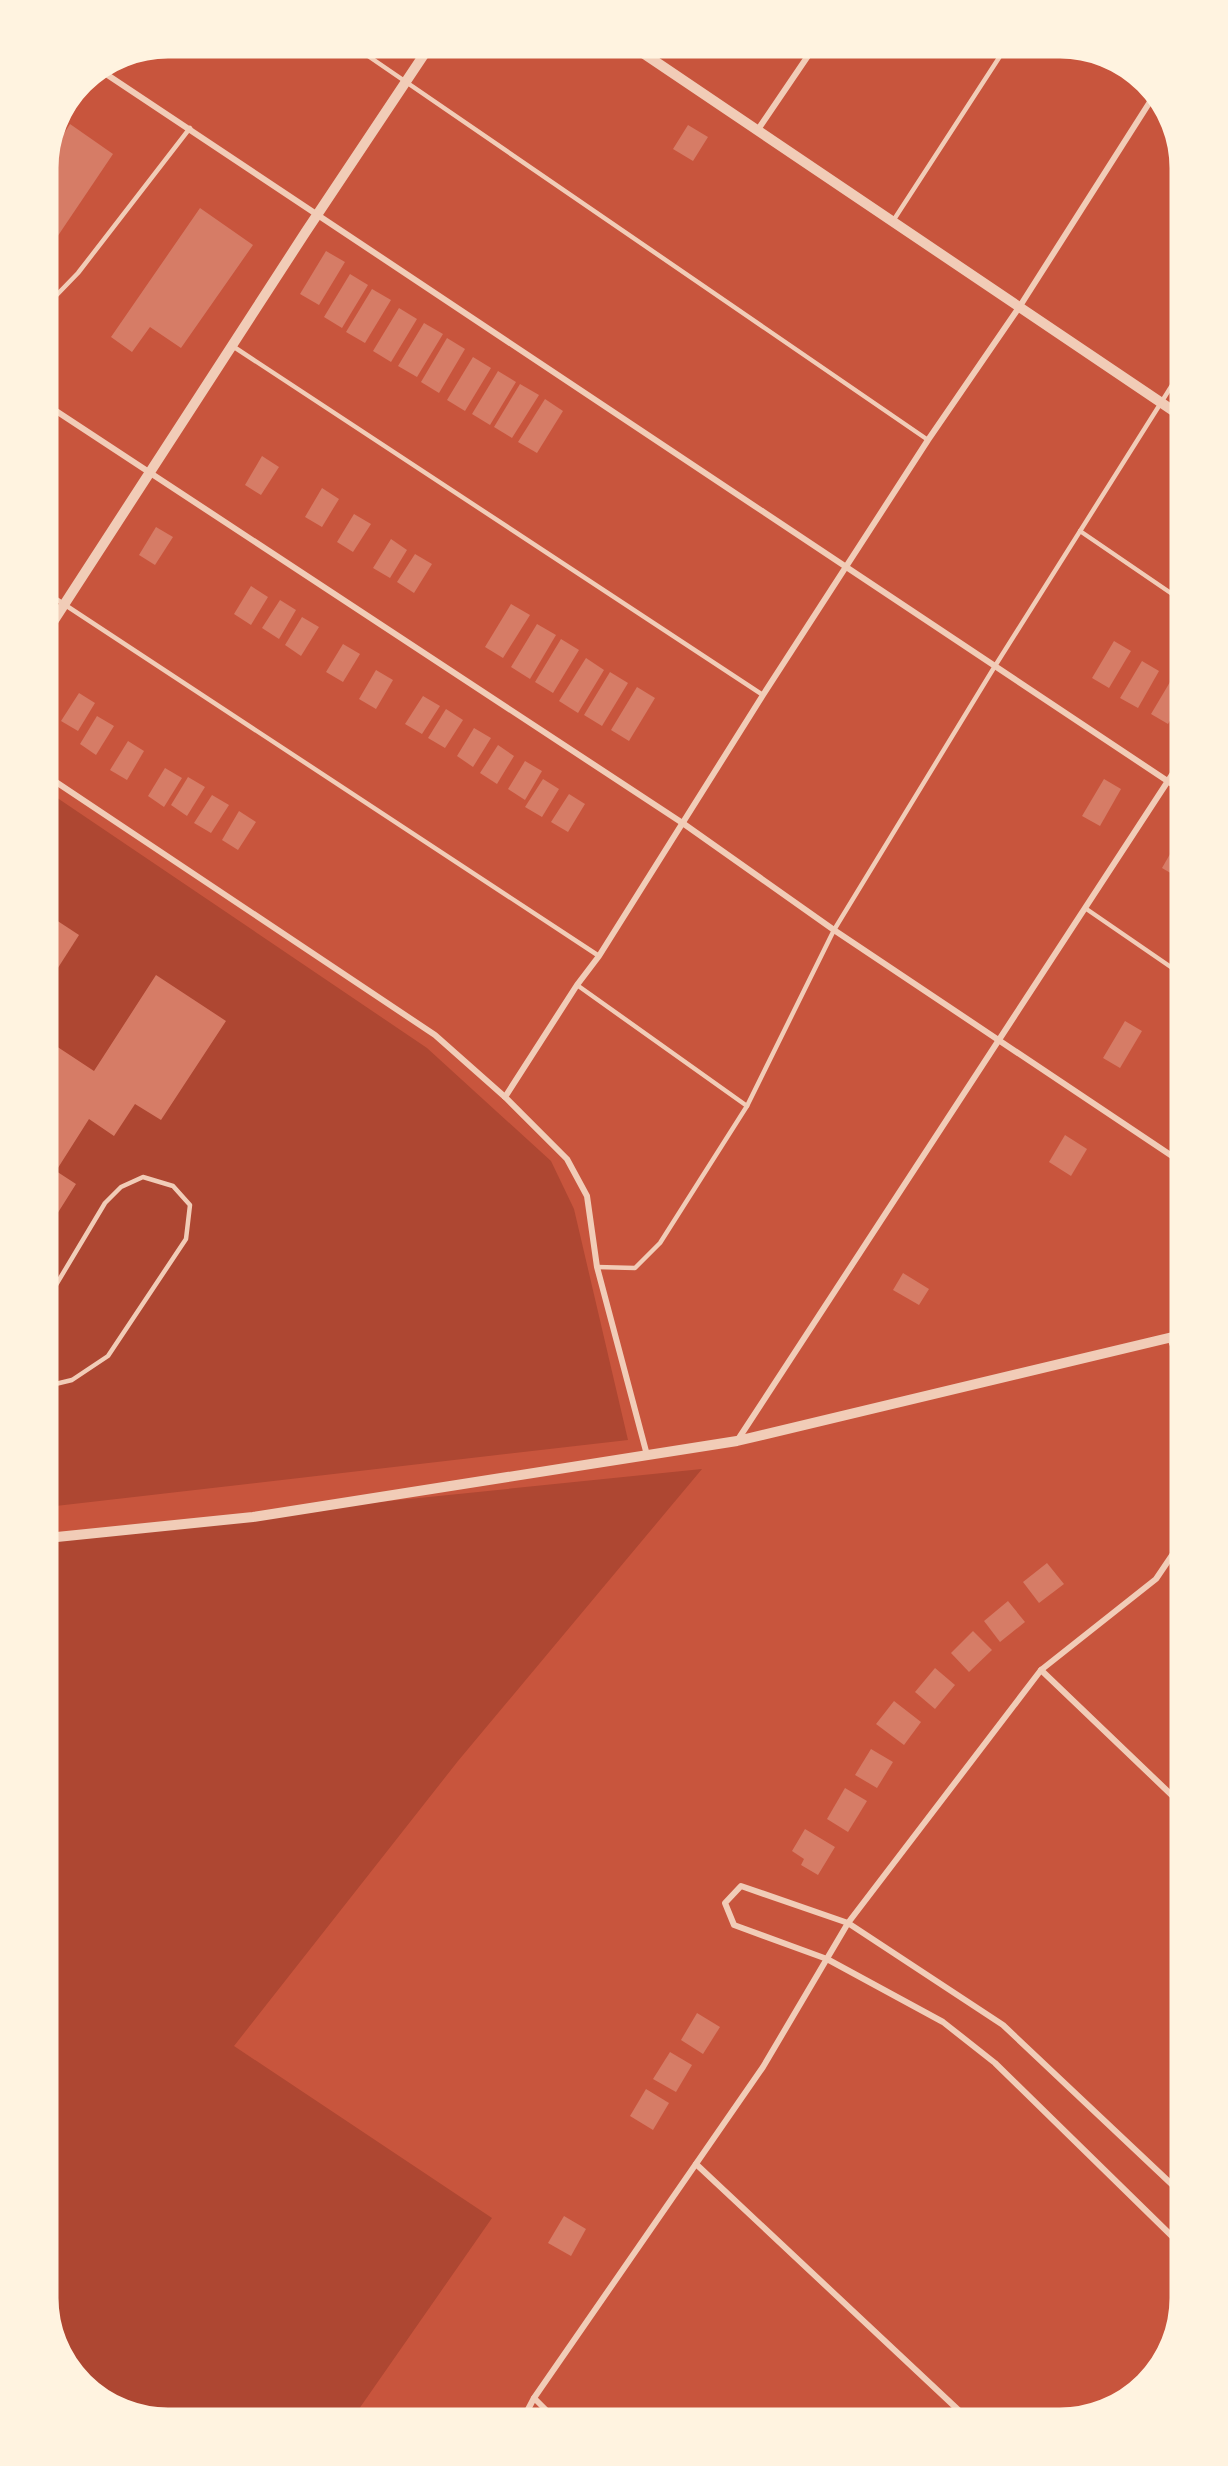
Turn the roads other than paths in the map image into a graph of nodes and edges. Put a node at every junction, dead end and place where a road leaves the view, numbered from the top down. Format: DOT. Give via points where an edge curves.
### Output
graph roads {
  1 [pos="371,57"];
  2 [pos="423,57"];
  3 [pos="649,57"];
  4 [pos="807,57"];
  5 [pos="1000,57"];
  6 [pos="108,75"];
  7 [pos="407,81"];
  8 [pos="1149,103"];
  9 [pos="190,128"];
  10 [pos="757,131"];
  11 [pos="317,213"];
  12 [pos="893,222"];
  13 [pos="57,295"];
  14 [pos="1020,306"];
  15 [pos="231,345"];
  16 [pos="1171,387"];
  17 [pos="1161,402"];
  18 [pos="1171,409"];
  19 [pos="57,412"];
  20 [pos="928,440"];
  21 [pos="148,472"];
  22 [pos="1080,531"];
  23 [pos="846,568"];
  24 [pos="1171,593"];
  25 [pos="57,599"];
  26 [pos="65,605"];
  27 [pos="57,617"];
  28 [pos="995,666"];
  29 [pos="763,695"];
  30 [pos="1171,776"];
  31 [pos="1168,781"];
  32 [pos="57,783"];
  33 [pos="1171,783"];
  34 [pos="684,824"];
  35 [pos="1085,908"];
  36 [pos="834,930"];
  37 [pos="599,956"];
  38 [pos="1171,967"];
  39 [pos="577,985"];
  40 [pos="997,1041"];
  41 [pos="505,1096"];
  42 [pos="747,1106"];
  43 [pos="1171,1155"];
  44 [pos="597,1267"];
  45 [pos="57,1283"];
  46 [pos="1170,1338"];
  47 [pos="57,1384"];
  48 [pos="737,1441"];
  49 [pos="647,1455"];
  50 [pos="57,1537"];
  51 [pos="1171,1558"];
  52 [pos="1041,1670"];
  53 [pos="1171,1794"];
  54 [pos="848,1923"];
  55 [pos="827,1959"];
  56 [pos="696,2164"];
  57 [pos="1171,2183"];
  58 [pos="1171,2234"];
  59 [pos="534,2398"];
  60 [pos="528,2409"];
  61 [pos="545,2409"];
  62 [pos="956,2409"];
  1 -- 7 [label="lane"];
  2 -- 7 [label="street"];
  3 -- 10 [label="street"];
  4 -- 10 [label="street"];
  5 -- 12 [label="lane"];
  6 -- 9 [label="street"];
  7 -- 11 [label="street"];
  7 -- 20 [label="lane"];
  8 -- 14 [label="street"];
  9 -- 11 [label="street"];
  9 -- 13 [label="lane"];
  10 -- 12 [label="street"];
  11 -- 15 [label="street"];
  11 -- 23 [label="street"];
  12 -- 14 [label="street"];
  14 -- 17 [label="street"];
  14 -- 20 [label="street"];
  15 -- 21 [label="street"];
  15 -- 29 [label="lane"];
  16 -- 17 [label="lane"];
  17 -- 18 [label="street"];
  17 -- 22 [label="lane"];
  19 -- 21 [label="street"];
  20 -- 23 [label="street"];
  21 -- 26 [label="street"];
  21 -- 34 [label="street"];
  22 -- 24 [label="lane"];
  22 -- 28 [label="lane"];
  23 -- 28 [label="street"];
  23 -- 29 [label="street"];
  25 -- 26 [label="lane"];
  26 -- 27 [label="street"];
  26 -- 37 [label="lane"];
  28 -- 31 [label="street"];
  28 -- 36 [label="lane"];
  29 -- 34 [label="street"];
  30 -- 31 [label="street"];
  31 -- 33 [label="street"];
  31 -- 35 [label="street"];
  32 -- 41 [label="street" via="435,1035"];
  34 -- 36 [label="street"];
  34 -- 37 [label="street"];
  35 -- 38 [label="lane"];
  35 -- 40 [label="street"];
  36 -- 40 [label="street"];
  36 -- 42 [label="lane"];
  37 -- 39 [label="street"];
  39 -- 41 [label="street"];
  39 -- 42 [label="lane"];
  40 -- 43 [label="street"];
  40 -- 48 [label="street"];
  41 -- 44 [label="street" via="567,1159 587,1196"];
  42 -- 44 [label="lane" via="660,1243 636,1268"];
  44 -- 49 [label="street"];
  45 -- 47 [label="lane" via="105,1203 121,1187 143,1177 173,1186 190,1205 186,1239 108,1356 72,1380"];
  46 -- 48 [label="street"];
  48 -- 49 [label="street"];
  49 -- 50 [label="street" via="252,1517"];
  51 -- 52 [label="street" via="1156,1579"];
  52 -- 53 [label="street"];
  52 -- 54 [label="street"];
  54 -- 55 [label="street"];
  54 -- 55 [label="street" via="741,1886 725,1902 734,1925"];
  54 -- 57 [label="street" via="1003,2025"];
  55 -- 56 [label="street" via="763,2067"];
  55 -- 58 [label="street" via="943,2022 995,2062"];
  56 -- 59 [label="street"];
  56 -- 62 [label="street"];
  59 -- 60 [label="street"];
  59 -- 61 [label="street"];
}
